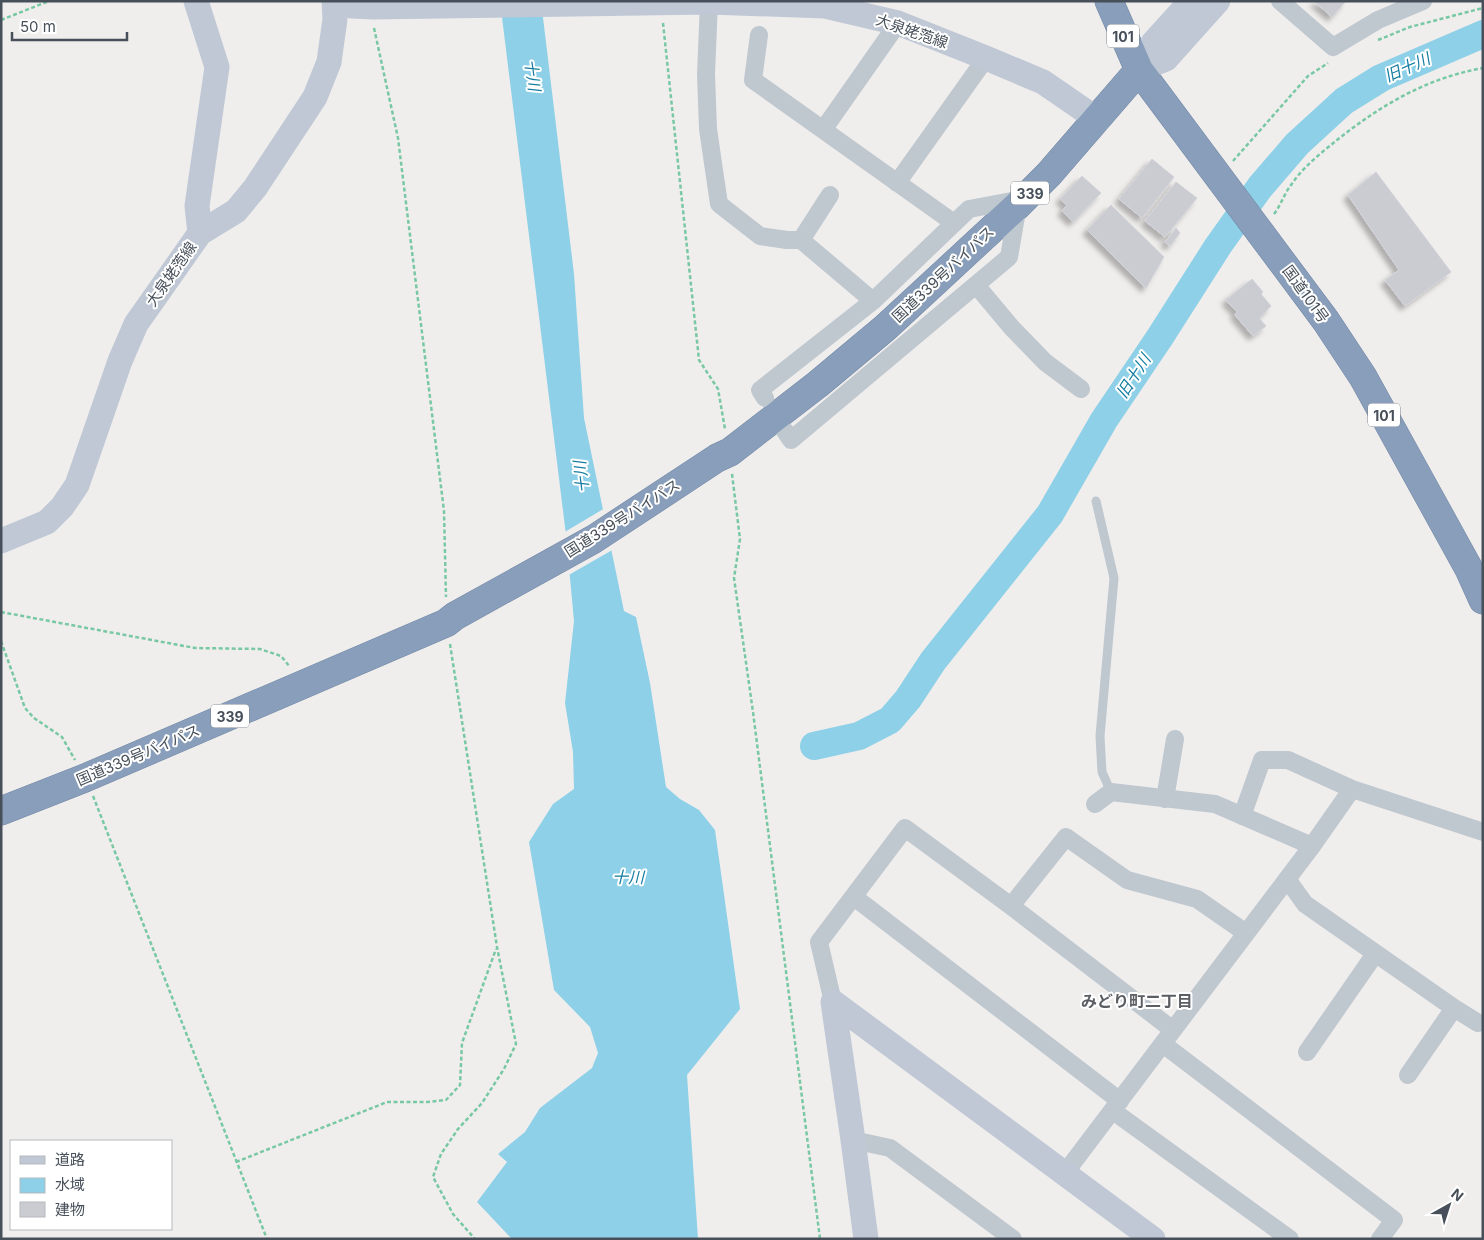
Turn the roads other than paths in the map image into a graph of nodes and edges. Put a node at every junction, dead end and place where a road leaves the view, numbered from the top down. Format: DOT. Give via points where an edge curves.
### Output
graph roads {
  1 [pos="196,1"];
  2 [pos="334,1"];
  3 [pos="1109,1"];
  4 [pos="1190,1"];
  5 [pos="1218,1"];
  6 [pos="1280,1"];
  7 [pos="1423,1"];
  8 [pos="709,2"];
  9 [pos="363,4"];
  10 [pos="898,23"];
  11 [pos="759,35"];
  12 [pos="986,58"];
  13 [pos="1140,70"];
  14 [pos="1097,121"];
  15 [pos="823,130"];
  16 [pos="897,183"];
  17 [pos="830,195"];
  18 [pos="1021,202"];
  19 [pos="954,223"];
  20 [pos="200,233"];
  21 [pos="801,240"];
  22 [pos="976,285"];
  23 [pos="874,301"];
  24 [pos="1081,389"];
  25 [pos="765,398"];
  26 [pos="785,431"];
  27 [pos="1096,501"];
  28 [pos="1,542"];
  29 [pos="1483,600"];
  30 [pos="1175,739"];
  31 [pos="1352,789"];
  32 [pos="1111,792"];
  33 [pos="1165,798"];
  34 [pos="1095,804"];
  35 [pos="1,811"];
  36 [pos="1242,816"];
  37 [pos="1483,832"];
  38 [pos="1312,846"];
  39 [pos="1287,879"];
  40 [pos="854,897"];
  41 [pos="1012,906"];
  42 [pos="1246,933"];
  43 [pos="1375,954"];
  44 [pos="833,1002"];
  45 [pos="1454,1008"];
  46 [pos="1478,1023"];
  47 [pos="1174,1030"];
  48 [pos="1163,1044"];
  49 [pos="1307,1052"];
  50 [pos="1408,1075"];
  51 [pos="1116,1106"];
  52 [pos="853,1140"];
  53 [pos="1065,1173"];
  54 [pos="866,1239"];
  55 [pos="1012,1239"];
  56 [pos="1153,1239"];
  57 [pos="1290,1239"];
  58 [pos="1380,1239"];
  1 -- 20 [label="main road" via="218,67 197,206"];
  2 -- 20 [label="main road, 大泉姥萢線" via="329,62 315,96 255,188 236,211"];
  3 -- 13 [label="highway, 国道101号 / 101"];
  4 -- 13 [label="main road" via="1153,43"];
  5 -- 13 [label="main road" via="1166,59"];
  6 -- 7 [label="street" via="1333,46 1378,20"];
  8 -- 9 [label="main road, 大泉姥萢線"];
  8 -- 10 [label="main road, 大泉姥萢線" via="825,6"];
  8 -- 21 [label="street" via="708,129 719,204 760,236"];
  10 -- 12 [label="main road, 大泉姥萢線"];
  10 -- 15 [label="street"];
  11 -- 15 [label="street" via="753,80"];
  12 -- 14 [label="main road, 大泉姥萢線" via="1043,82"];
  12 -- 16 [label="street"];
  13 -- 14 [label="highway, 国道339号バイパス / 339"];
  13 -- 29 [label="highway, 国道101号 / 101" via="1228,175 1269,230 1363,377"];
  14 -- 18 [label="highway, 国道339号バイパス / 339"];
  15 -- 16 [label="street"];
  16 -- 19 [label="street"];
  17 -- 21 [label="street"];
  18 -- 19 [label="street" via="969,208"];
  18 -- 22 [label="street" via="1009,257"];
  18 -- 35 [label="highway, 国道339号バイパス / 339" via="885,328 818,384 724,455 594,539 451,620 86,778"];
  19 -- 23 [label="street"];
  20 -- 28 [label="main road, 大泉姥萢線" via="136,324 77,485 47,522"];
  21 -- 23 [label="street"];
  22 -- 24 [label="street" via="1044,362"];
  22 -- 26 [label="street" via="791,440"];
  23 -- 25 [label="street" via="760,390"];
  27 -- 32 [label="lane" via="1114,578 1100,736 1102,772"];
  30 -- 33 [label="street"];
  31 -- 36 [label="street" via="1288,760 1262,760"];
  31 -- 37 [label="street"];
  31 -- 38 [label="street"];
  32 -- 33 [label="street"];
  32 -- 34 [label="street"];
  33 -- 36 [label="street" via="1215,804"];
  36 -- 38 [label="street"];
  38 -- 39 [label="street"];
  39 -- 42 [label="street"];
  39 -- 43 [label="street" via="1305,904"];
  40 -- 41 [label="street" via="905,828"];
  40 -- 44 [label="street" via="819,942"];
  40 -- 51 [label="street"];
  41 -- 42 [label="street" via="1066,837 1127,880 1198,900"];
  41 -- 47 [label="street"];
  42 -- 47 [label="street"];
  43 -- 45 [label="street"];
  43 -- 49 [label="street"];
  44 -- 52 [label="main road"];
  44 -- 53 [label="main road"];
  45 -- 46 [label="street"];
  45 -- 50 [label="street"];
  47 -- 48 [label="street"];
  48 -- 51 [label="street"];
  48 -- 58 [label="street" via="1394,1220"];
  51 -- 53 [label="street"];
  51 -- 57 [label="street"];
  52 -- 54 [label="main road"];
  52 -- 55 [label="street" via="890,1148"];
  53 -- 56 [label="main road"];
}
